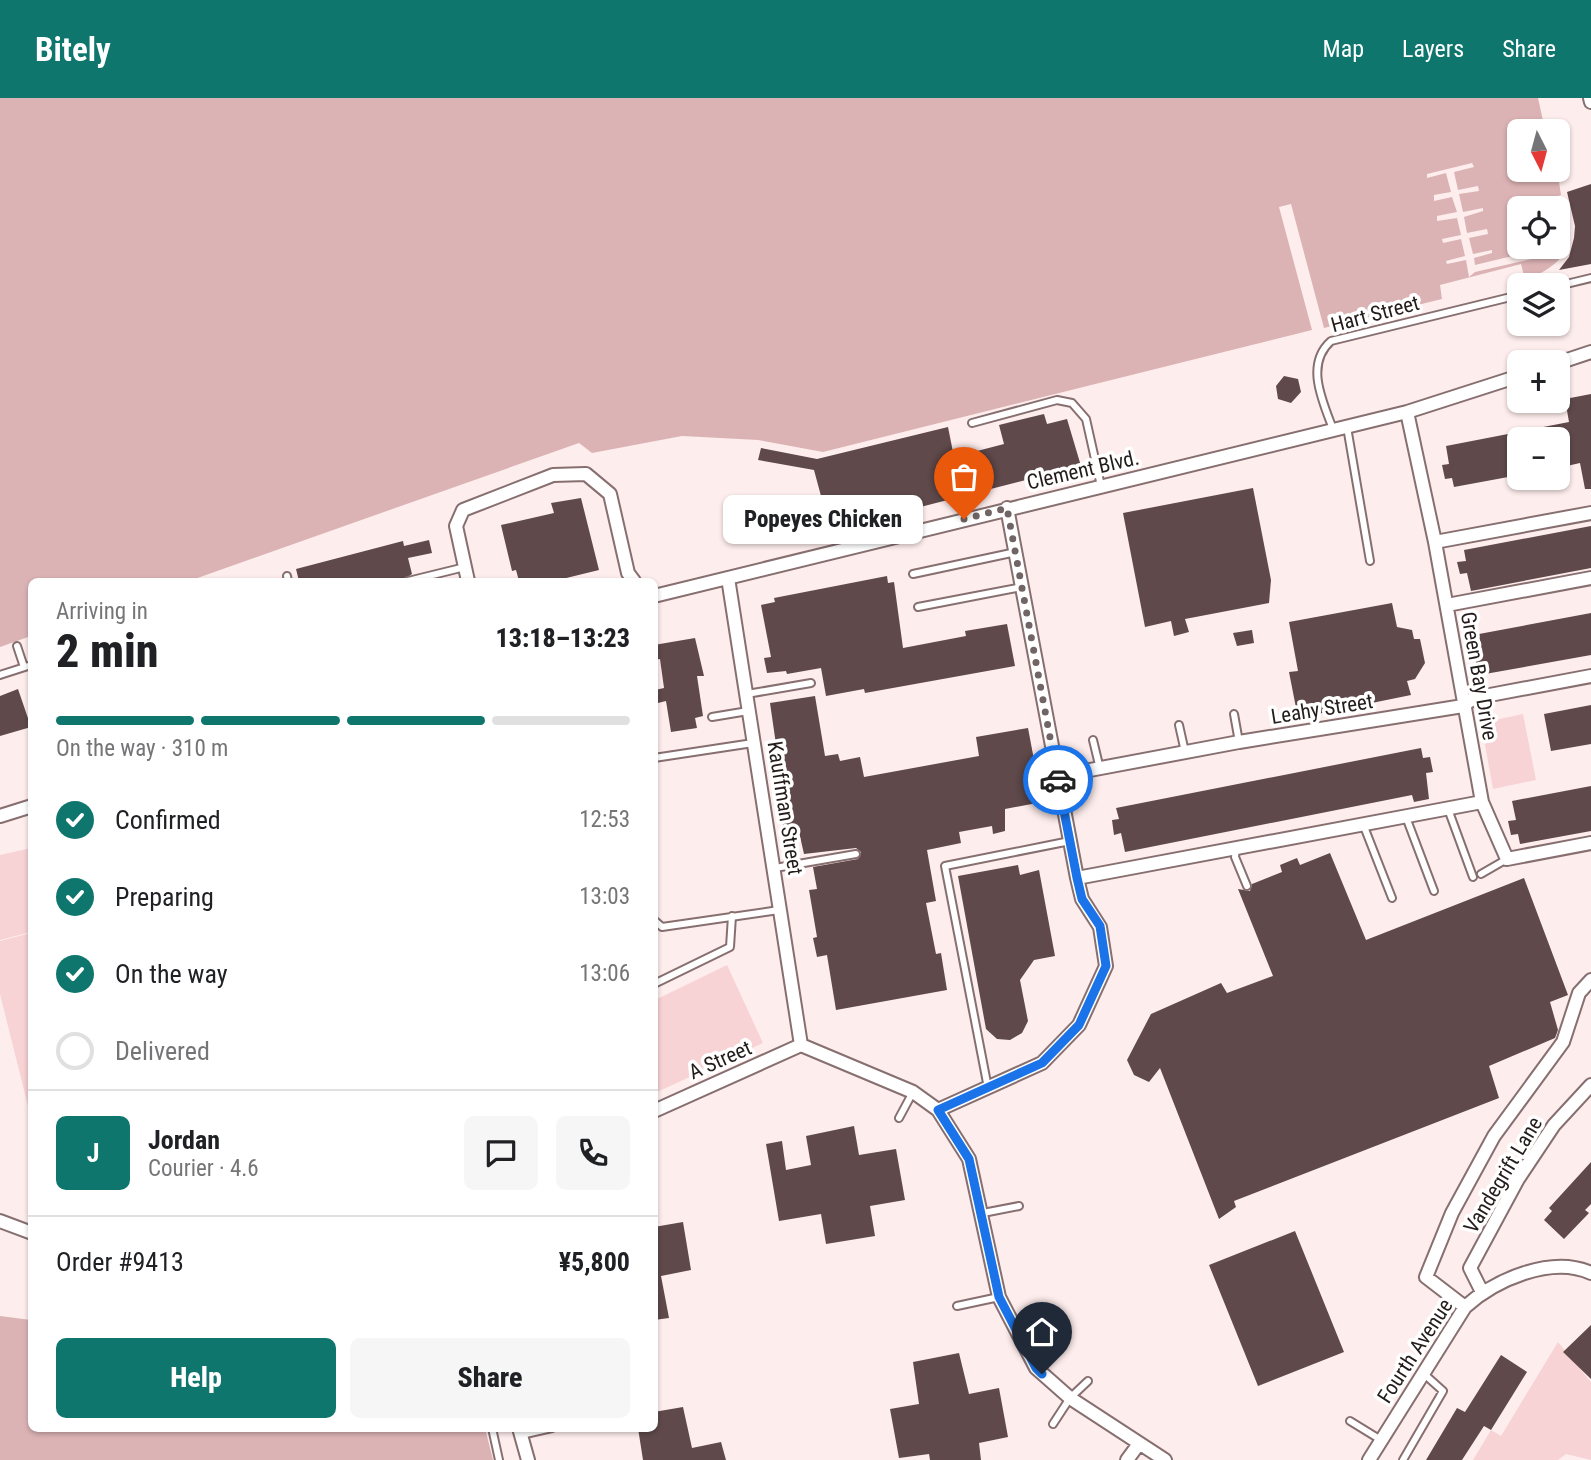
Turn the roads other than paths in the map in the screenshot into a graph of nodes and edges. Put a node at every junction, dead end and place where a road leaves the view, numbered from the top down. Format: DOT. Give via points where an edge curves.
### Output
graph roads {
  1 [pos="1591,278"];
  2 [pos="1570,283"];
  3 [pos="1507,298"];
  4 [pos="1591,352"];
  5 [pos="1570,359"];
  6 [pos="1507,380"];
  7 [pos="1407,412"];
  8 [pos="972,423"];
  9 [pos="1347,425"];
  10 [pos="1333,429"];
  11 [pos="1101,486"];
  12 [pos="1007,508"];
  13 [pos="1591,513"];
  14 [pos="1435,542"];
  15 [pos="1016,552"];
  16 [pos="1370,561"];
  17 [pos="465,567"];
  18 [pos="913,575"];
  19 [pos="420,578"];
  20 [pos="467,578"];
  21 [pos="632,578"];
  22 [pos="728,578"];
  23 [pos="1591,578"];
  24 [pos="1022,587"];
  25 [pos="658,595"];
  26 [pos="1447,605"];
  27 [pos="918,607"];
  28 [pos="17,646"];
  29 [pos="28,666"];
  30 [pos="0,675"];
  31 [pos="1591,676"];
  32 [pos="811,683"];
  33 [pos="747,694"];
  34 [pos="1463,706"];
  35 [pos="750,711"];
  36 [pos="1234,714"];
  37 [pos="712,717"];
  38 [pos="1179,725"];
  39 [pos="1093,740"];
  40 [pos="755,742"];
  41 [pos="1239,742"];
  42 [pos="1185,752"];
  43 [pos="658,757"];
  44 [pos="1100,768"];
  45 [pos="1058,776"];
  46 [pos="1482,802"];
  47 [pos="28,807"];
  48 [pos="1448,809"];
  49 [pos="0,816"];
  50 [pos="1406,817"];
  51 [pos="1363,824"];
  52 [pos="1070,841"];
  53 [pos="1591,843"];
  54 [pos="1236,848"];
  55 [pos="856,854"];
  56 [pos="1507,859"];
  57 [pos="775,868"];
  58 [pos="1077,878"];
  59 [pos="1247,886"];
  60 [pos="1434,891"];
  61 [pos="1392,898"];
  62 [pos="781,909"];
  63 [pos="732,916"];
  64 [pos="658,924"];
  65 [pos="1591,980"];
  66 [pos="658,982"];
  67 [pos="801,1045"];
  68 [pos="1591,1085"];
  69 [pos="988,1088"];
  70 [pos="912,1092"];
  71 [pos="658,1109"];
  72 [pos="938,1110"];
  73 [pos="899,1118"];
  74 [pos="1019,1206"];
  75 [pos="983,1213"];
  76 [pos="0,1221"];
  77 [pos="28,1232"];
  78 [pos="1590,1270"];
  79 [pos="1482,1292"];
  80 [pos="999,1297"];
  81 [pos="957,1306"];
  82 [pos="1465,1307"];
  83 [pos="1423,1373"];
  84 [pos="1088,1381"];
  85 [pos="1070,1398"];
  86 [pos="1350,1421"];
  87 [pos="1053,1424"];
  88 [pos="493,1432"];
  89 [pos="520,1432"];
  90 [pos="1381,1440"];
  91 [pos="1138,1445"];
  92 [pos="499,1460"];
  93 [pos="528,1460"];
  94 [pos="1127,1460"];
  95 [pos="1165,1460"];
  96 [pos="1369,1460"];
  97 [pos="1403,1460"];
  1 -- 2 [label="lane"];
  3 -- 10 [label="lane, Hart Street" via="1331,341 1316,360 1316,372"];
  4 -- 5 [label="street"];
  6 -- 7 [label="street, Clement Blvd."];
  7 -- 9 [label="street, Clement Blvd."];
  7 -- 14 [label="street, Green Bay Drive"];
  8 -- 11 [label="lane" via="1057,400 1072,403 1086,419"];
  9 -- 10 [label="street, Clement Blvd."];
  9 -- 16 [label="lane"];
  10 -- 11 [label="street, Clement Blvd."];
  11 -- 12 [label="street, Clement Blvd."];
  12 -- 15 [label="street"];
  12 -- 22 [label="street, Clement Blvd."];
  13 -- 14 [label="street"];
  14 -- 26 [label="street, Green Bay Drive"];
  15 -- 18 [label="lane"];
  15 -- 24 [label="street"];
  17 -- 19 [label="lane"];
  17 -- 20 [label="street"];
  17 -- 21 [label="street" via="456,526 463,510 553,475 586,474 610,494"];
  22 -- 25 [label="street, Clement Blvd."];
  22 -- 33 [label="street, Kauffman Street"];
  23 -- 26 [label="street"];
  24 -- 27 [label="lane"];
  24 -- 45 [label="street"];
  26 -- 34 [label="street, Green Bay Drive"];
  28 -- 29 [label="lane"];
  29 -- 30 [label="lane"];
  31 -- 34 [label="street, Leahy Street" via="1474,698"];
  32 -- 33 [label="lane"];
  33 -- 35 [label="street, Kauffman Street"];
  34 -- 41 [label="street, Leahy Street"];
  34 -- 46 [label="street, Green Bay Drive"];
  35 -- 37 [label="lane"];
  35 -- 40 [label="street, Kauffman Street"];
  36 -- 41 [label="lane"];
  38 -- 42 [label="lane"];
  39 -- 44 [label="lane"];
  40 -- 43 [label="lane"];
  40 -- 57 [label="street, Kauffman Street"];
  41 -- 42 [label="street, Leahy Street"];
  42 -- 44 [label="street, Leahy Street"];
  44 -- 45 [label="street, Leahy Street"];
  45 -- 52 [label="street"];
  46 -- 48 [label="street"];
  46 -- 56 [label="street, Green Bay Drive"];
  47 -- 49 [label="street"];
  48 -- 50 [label="street"];
  48 -- 56 [label="lane" via="1477,875"];
  50 -- 51 [label="street"];
  50 -- 60 [label="lane"];
  51 -- 54 [label="street"];
  51 -- 61 [label="lane"];
  52 -- 58 [label="street"];
  52 -- 69 [label="lane" via="945,866"];
  53 -- 56 [label="street"];
  54 -- 58 [label="street"];
  54 -- 59 [label="lane"];
  55 -- 57 [label="lane"];
  57 -- 62 [label="street, Kauffman Street"];
  58 -- 69 [label="street" via="1082,899 1100,926 1106,966 1079,1025 1042,1063"];
  62 -- 63 [label="lane"];
  62 -- 67 [label="street, Kauffman Street"];
  63 -- 64 [label="lane" via="662,927"];
  63 -- 66 [label="lane" via="730,947"];
  65 -- 82 [label="street" via="1579,993 1563,1042 1494,1136 1452,1213 1426,1278"];
  67 -- 70 [label="street"];
  67 -- 71 [label="street, A Street"];
  68 -- 79 [label="street, Vandegrift Lane" via="1554,1125 1518,1179 1470,1268"];
  69 -- 72 [label="street"];
  70 -- 72 [label="street"];
  70 -- 73 [label="lane"];
  72 -- 75 [label="street" via="969,1159"];
  74 -- 75 [label="lane"];
  75 -- 80 [label="street"];
  76 -- 77 [label="street"];
  78 -- 79 [label="street, Fourth Avenue" via="1526,1271"];
  79 -- 82 [label="street, Fourth Avenue"];
  80 -- 81 [label="lane"];
  80 -- 85 [label="street" via="1036,1368"];
  82 -- 83 [label="street, Fourth Avenue"];
  83 -- 90 [label="street, Fourth Avenue"];
  83 -- 97 [label="lane" via="1443,1391"];
  84 -- 85 [label="lane"];
  85 -- 87 [label="lane"];
  85 -- 91 [label="street"];
  86 -- 90 [label="lane"];
  88 -- 92 [label="lane"];
  89 -- 93 [label="street"];
  90 -- 96 [label="street, Fourth Avenue"];
  91 -- 94 [label="street"];
  91 -- 95 [label="street"];
}
